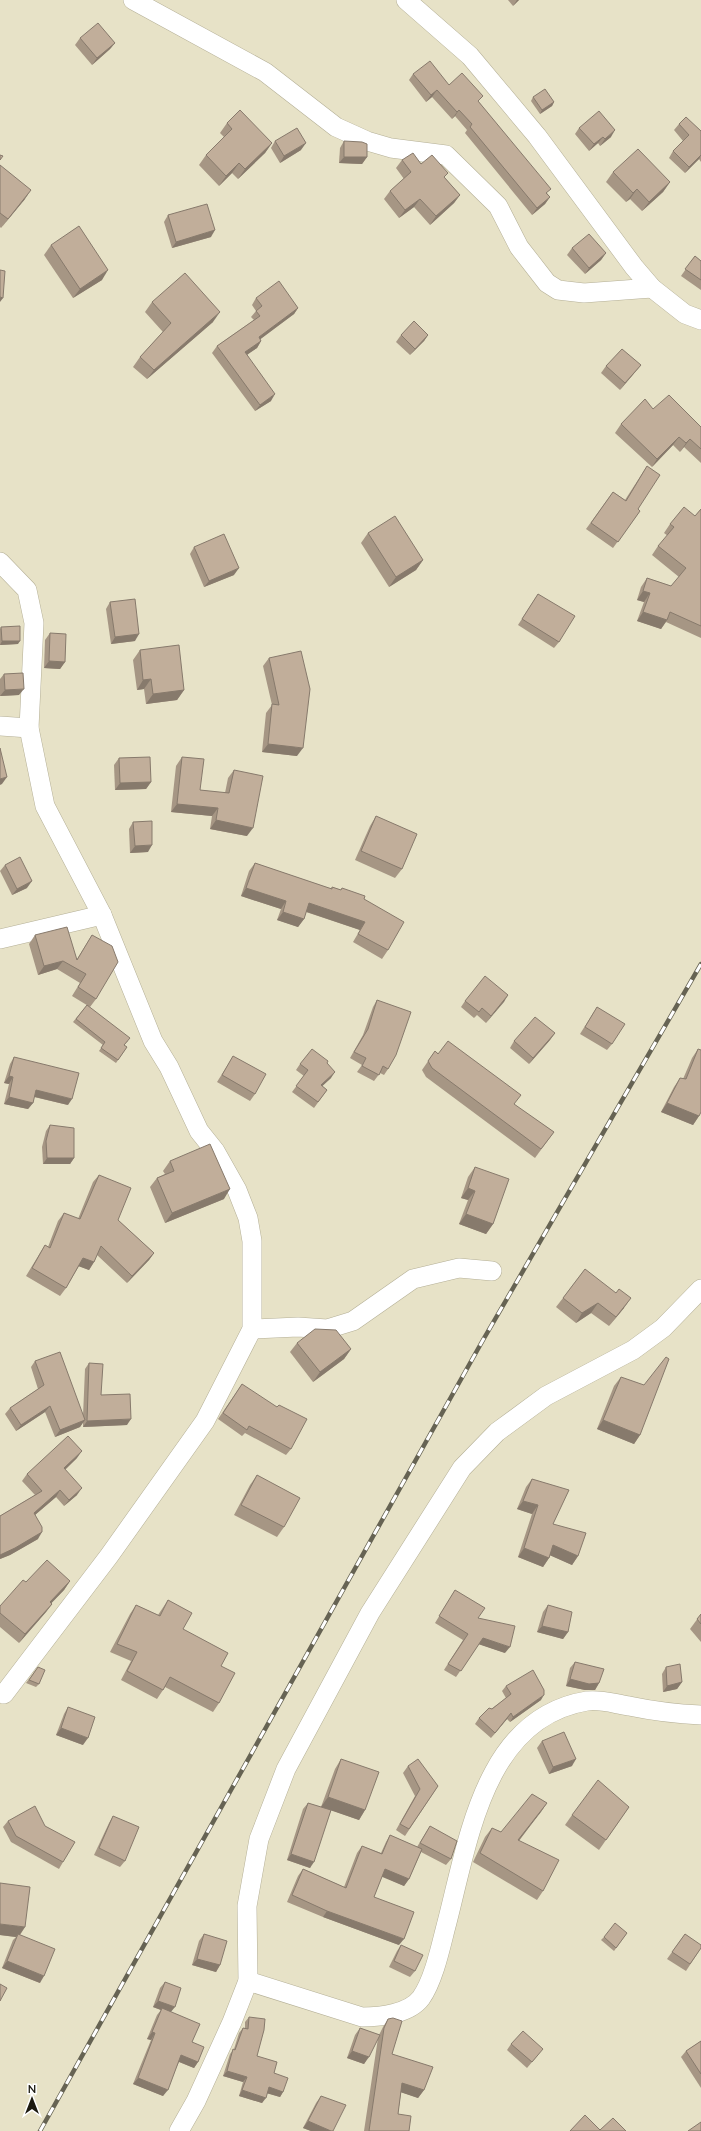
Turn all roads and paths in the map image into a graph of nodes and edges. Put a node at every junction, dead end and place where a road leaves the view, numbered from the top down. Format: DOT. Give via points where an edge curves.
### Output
graph roads {
  1 [pos="133,0"];
  2 [pos="406,0"];
  3 [pos="652,288"];
  4 [pos="701,320"];
  5 [pos="0,562"];
  6 [pos="0,726"];
  7 [pos="29,728"];
  8 [pos="102,915"];
  9 [pos="0,939"];
  10 [pos="492,1271"];
  11 [pos="701,1289"];
  12 [pos="252,1329"];
  13 [pos="4,1694"];
  14 [pos="701,1715"];
  15 [pos="248,1981"];
  16 [pos="179,2131"];
  1 -- 3 [label="street" via="265,72 336,126 367,141 392,148 446,155 498,206 520,247 547,283 558,290 584,293"];
  2 -- 3 [label="street" via="470,56 537,136"];
  3 -- 4 [label="street" via="685,314"];
  5 -- 7 [label="street" via="27,590 34,623"];
  6 -- 7 [label="street"];
  7 -- 8 [label="street" via="45,806"];
  8 -- 9 [label="street"];
  8 -- 12 [label="street" via="153,1041 170,1067 199,1131 215,1152 237,1190 248,1218 252,1241"];
  10 -- 12 [label="street" via="458,1268 413,1279 353,1321 327,1329"];
  11 -- 15 [label="street" via="663,1328 633,1350 521,1412 497,1432 462,1468 370,1613 286,1769 258,1846 247,1906"];
  12 -- 13 [label="street" via="205,1421 109,1556"];
  14 -- 15 [label="street" via="676,1714 604,1701 588,1701 550,1712 518,1736 491,1774 473,1826 437,1962 420,1999 401,2011 381,2017 362,2017"];
  15 -- 16 [label="street" via="196,2101"];
}
